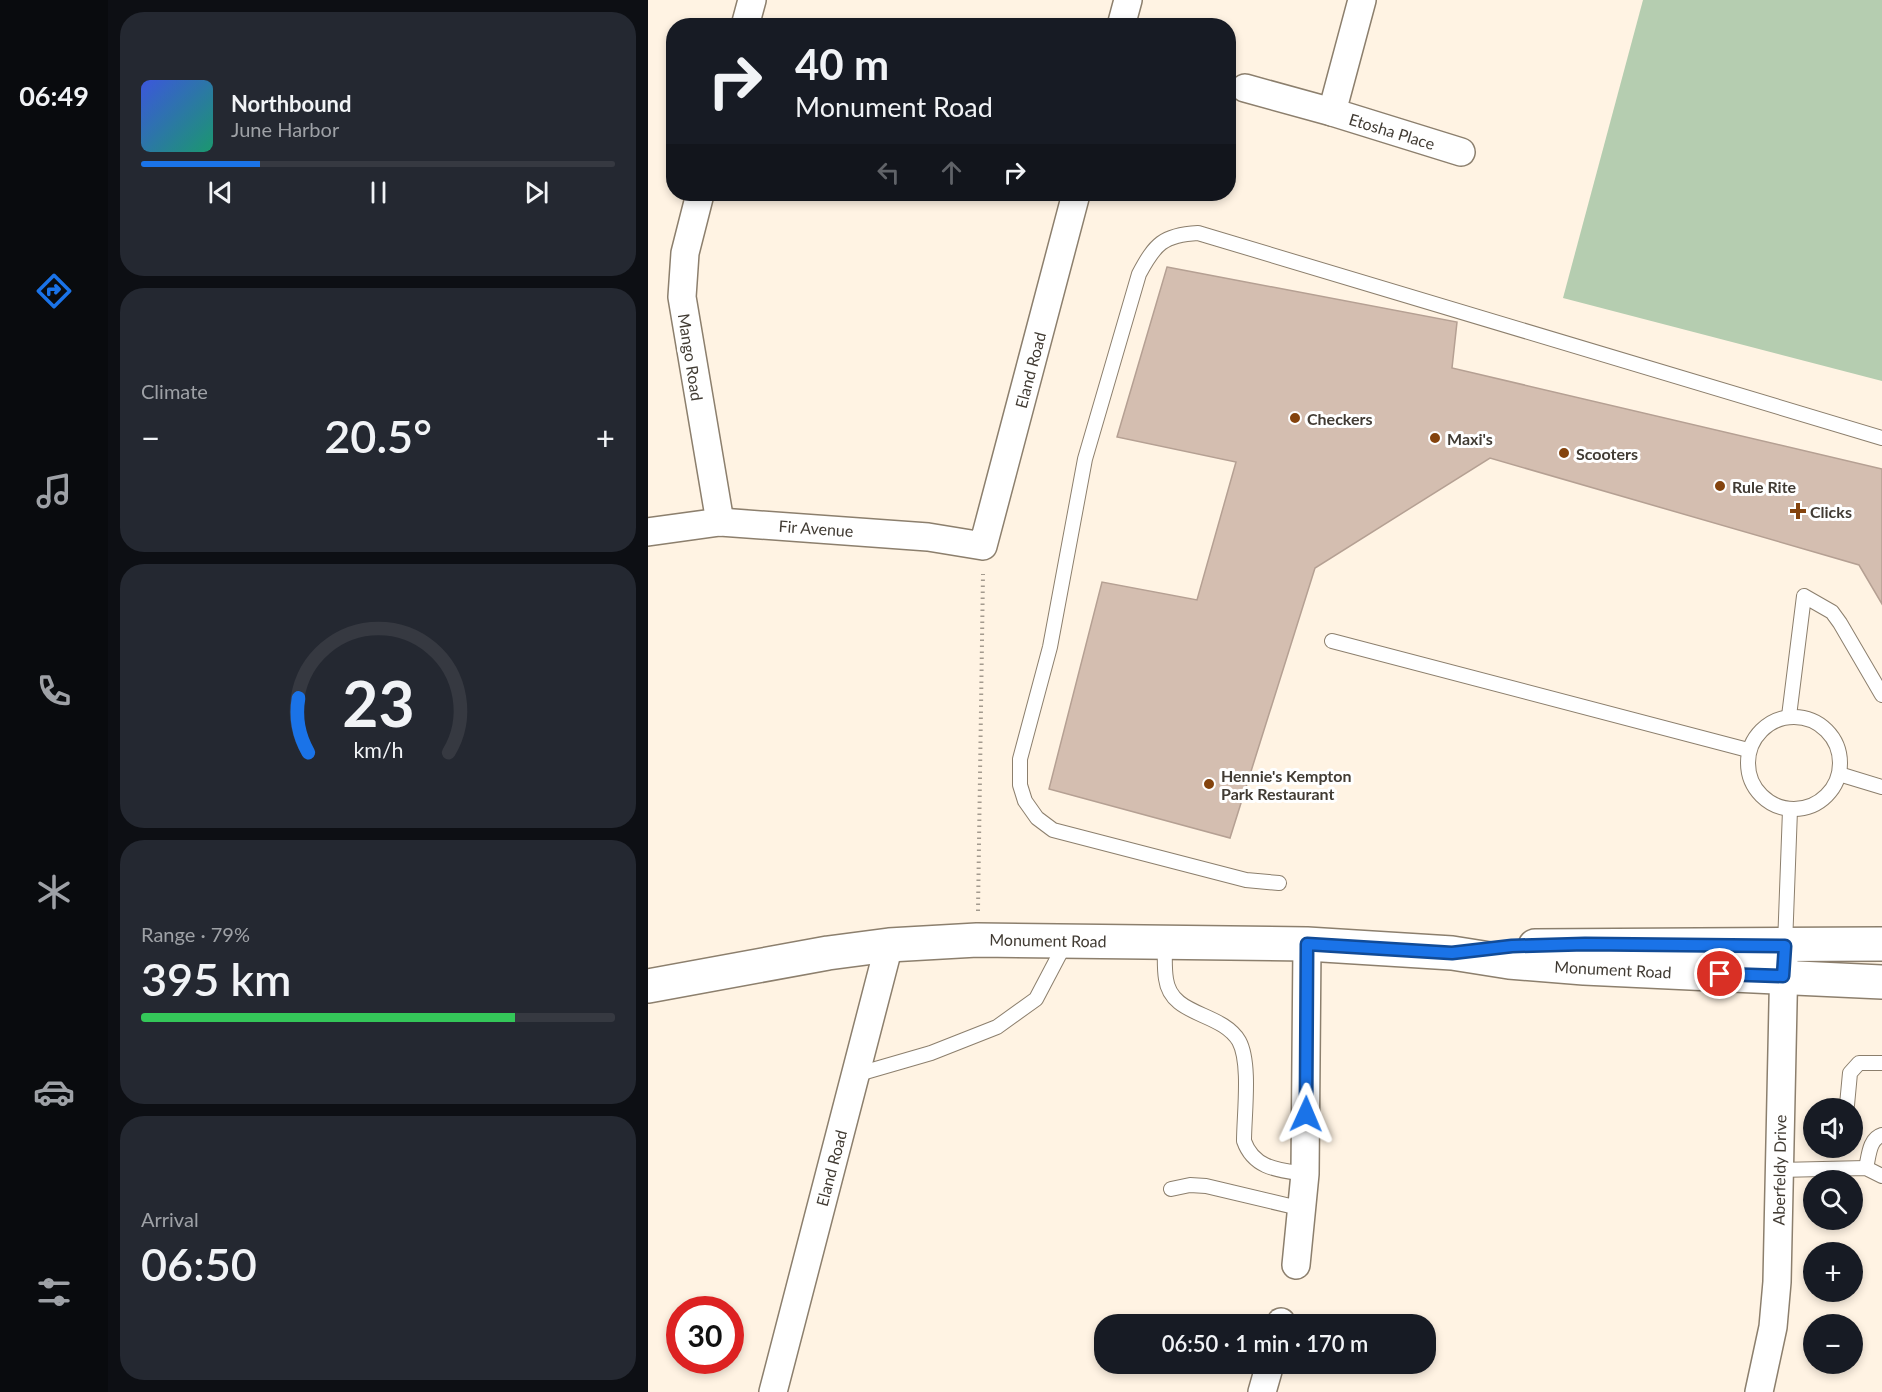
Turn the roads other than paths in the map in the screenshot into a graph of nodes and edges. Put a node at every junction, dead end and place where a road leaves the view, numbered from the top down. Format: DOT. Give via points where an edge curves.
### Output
graph roads {
  1 [pos="752,0"];
  2 [pos="1128,0"];
  3 [pos="1362,0"];
  4 [pos="747,18"];
  5 [pos="1123,18"];
  6 [pos="1245,88"];
  7 [pos="1332,112"];
  8 [pos="1461,152"];
  9 [pos="698,201"];
  10 [pos="1074,201"];
  11 [pos="1882,438"];
  12 [pos="720,522"];
  13 [pos="648,532"];
  14 [pos="983,546"];
  15 [pos="1332,641"];
  16 [pos="1882,695"];
  17 [pos="1789,716"];
  18 [pos="1748,750"];
  19 [pos="1839,774"];
  20 [pos="1882,787"];
  21 [pos="1790,810"];
  22 [pos="1279,883"];
  23 [pos="1067,940"];
  24 [pos="1165,942"];
  25 [pos="1307,944"];
  26 [pos="1882,944"];
  27 [pos="889,945"];
  28 [pos="1784,961"];
  29 [pos="1882,982"];
  30 [pos="648,986"];
  31 [pos="1882,1063"];
  32 [pos="855,1075"];
  33 [pos="1848,1098"];
  34 [pos="1882,1135"];
  35 [pos="1866,1168"];
  36 [pos="1779,1170"];
  37 [pos="1305,1174"];
  38 [pos="1882,1176"];
  39 [pos="1171,1189"];
  40 [pos="1303,1209"];
  41 [pos="1296,1265"];
  42 [pos="1267,1374"];
  43 [pos="773,1392"];
  44 [pos="1262,1392"];
  45 [pos="1759,1392"];
  1 -- 4 [label="street"];
  2 -- 5 [label="street"];
  3 -- 7 [label="street, Etosha Place"];
  6 -- 7 [label="street"];
  7 -- 8 [label="street, Etosha Place"];
  9 -- 12 [label="street, Mango Road" via="685,253 682,297"];
  10 -- 14 [label="street, Eland Road"];
  11 -- 22 [label="lane" via="1198,233 1178,234 1153,249 1139,274 1085,459 1050,647 1020,759 1020,785 1037,818 1053,830 1245,880"];
  12 -- 13 [label="street, Fir Avenue"];
  12 -- 14 [label="street, Fir Avenue" via="928,537"];
  15 -- 18 [label="lane"];
  16 -- 17 [label="lane" via="1832,612 1804,596"];
  17 -- 18 [label="lane" via="1774,720 1756,735"];
  17 -- 19 [label="lane" via="1815,721 1825,728 1840,757"];
  18 -- 21 [label="lane" via="1749,777 1757,792 1770,803"];
  19 -- 20 [label="lane"];
  19 -- 21 [label="lane" via="1822,801"];
  21 -- 28 [label="lane"];
  23 -- 24 [label="main road, Monument Road"];
  23 -- 27 [label="main road, Monument Road"];
  23 -- 32 [label="lane" via="1036,999 997,1027 931,1053"];
  24 -- 25 [label="main road, Monument Road"];
  24 -- 37 [label="lane" via="1166,979 1171,996 1185,1008 1231,1030 1240,1043 1245,1061 1244,1141 1248,1153 1272,1169"];
  25 -- 28 [label="main road, Monument Road" via="1452,953 1585,944"];
  25 -- 37 [label="street"];
  26 -- 28 [label="main road, Monument Road"];
  27 -- 30 [label="main road, Monument Road" via="828,952"];
  27 -- 32 [label="street, Eland Road"];
  28 -- 29 [label="main road, Monument Road"];
  28 -- 36 [label="street, Aberfeldy Drive"];
  31 -- 33 [label="lane" via="1859,1063 1850,1073"];
  32 -- 43 [label="street, Eland Road"];
  34 -- 35 [label="lane" via="1872,1143"];
  35 -- 36 [label="lane"];
  35 -- 38 [label="lane"];
  36 -- 45 [label="street, Aberfeldy Drive" via="1773,1327"];
  37 -- 40 [label="street"];
  39 -- 40 [label="lane" via="1206,1186"];
  40 -- 41 [label="street"];
  42 -- 44 [label="street"];
}
